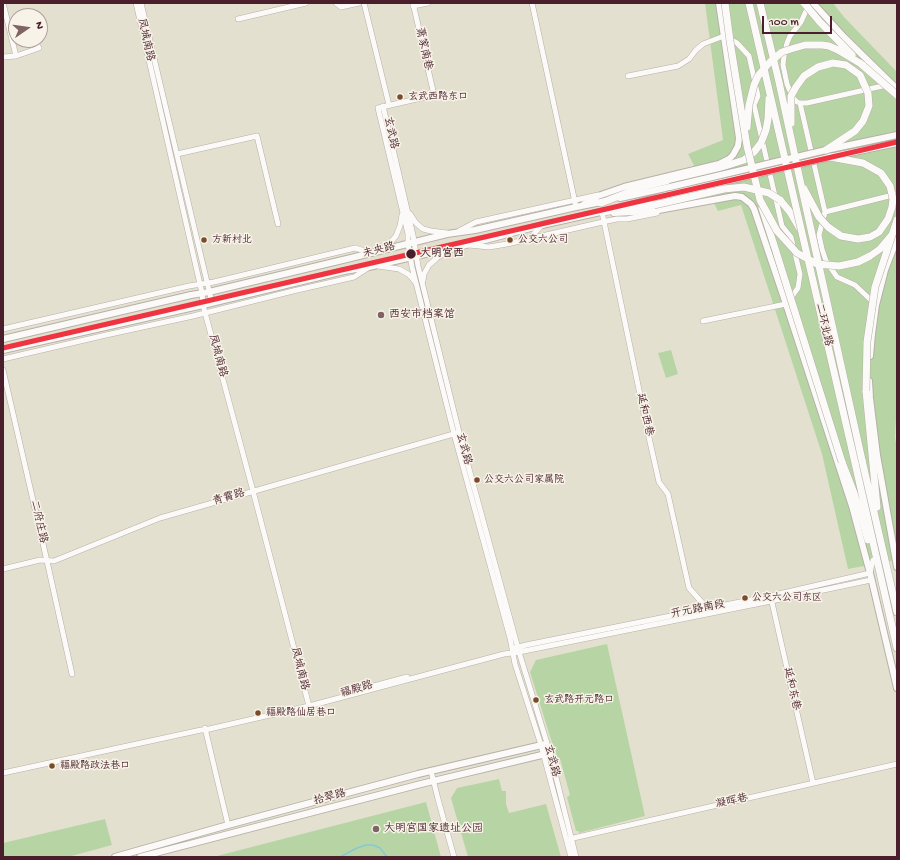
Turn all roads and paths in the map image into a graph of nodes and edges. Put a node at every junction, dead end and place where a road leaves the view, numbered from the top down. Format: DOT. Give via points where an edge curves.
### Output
graph roads {
  1 [pos="3,3"];
  2 [pos="136,3"];
  3 [pos="141,3"];
  4 [pos="306,3"];
  5 [pos="336,3"];
  6 [pos="359,3"];
  7 [pos="364,3"];
  8 [pos="428,3"];
  9 [pos="532,3"];
  10 [pos="719,3"];
  11 [pos="725,3"];
  12 [pos="749,3"];
  13 [pos="760,3"];
  14 [pos="804,3"];
  15 [pos="808,3"];
  16 [pos="813,3"];
  17 [pos="413,5"];
  18 [pos="238,19"];
  19 [pos="724,36"];
  20 [pos="39,48"];
  21 [pos="16,56"];
  22 [pos="3,57"];
  23 [pos="863,65"];
  24 [pos="628,76"];
  25 [pos="890,84"];
  26 [pos="897,89"];
  27 [pos="770,91"];
  28 [pos="897,96"];
  29 [pos="800,103"];
  30 [pos="383,106"];
  31 [pos="897,135"];
  32 [pos="791,136"];
  33 [pos="897,143"];
  34 [pos="747,146"];
  35 [pos="826,150"];
  36 [pos="177,154"];
  37 [pos="830,157"];
  38 [pos="800,180"];
  39 [pos="608,193"];
  40 [pos="897,194"];
  41 [pos="575,199"];
  42 [pos="760,200"];
  43 [pos="601,203"];
  44 [pos="578,207"];
  45 [pos="405,208"];
  46 [pos="668,208"];
  47 [pos="532,209"];
  48 [pos="825,212"];
  49 [pos="602,213"];
  50 [pos="546,214"];
  51 [pos="897,220"];
  52 [pos="604,221"];
  53 [pos="278,224"];
  54 [pos="542,225"];
  55 [pos="458,232"];
  56 [pos="802,233"];
  57 [pos="448,234"];
  58 [pos="894,238"];
  59 [pos="530,239"];
  60 [pos="414,242"];
  61 [pos="408,244"];
  62 [pos="468,245"];
  63 [pos="451,249"];
  64 [pos="380,251"];
  65 [pos="372,253"];
  66 [pos="413,256"];
  67 [pos="372,266"];
  68 [pos="207,283"];
  69 [pos="200,284"];
  70 [pos="424,288"];
  71 [pos="209,292"];
  72 [pos="418,292"];
  73 [pos="202,293"];
  74 [pos="212,303"];
  75 [pos="786,304"];
  76 [pos="203,305"];
  77 [pos="876,305"];
  78 [pos="206,313"];
  79 [pos="703,321"];
  80 [pos="3,329"];
  81 [pos="3,339"];
  82 [pos="3,350"];
  83 [pos="3,359"];
  84 [pos="3,370"];
  85 [pos="456,433"];
  86 [pos="253,491"];
  87 [pos="880,535"];
  88 [pos="873,560"];
  89 [pos="47,561"];
  90 [pos="897,567"];
  91 [pos="3,569"];
  92 [pos="870,576"];
  93 [pos="882,582"];
  94 [pos="771,599"];
  95 [pos="708,608"];
  96 [pos="897,612"];
  97 [pos="897,648"];
  98 [pos="516,650"];
  99 [pos="72,674"];
  100 [pos="897,688"];
  101 [pos="308,705"];
  102 [pos="204,729"];
  103 [pos="544,744"];
  104 [pos="547,754"];
  105 [pos="897,764"];
  106 [pos="431,771"];
  107 [pos="3,773"];
  108 [pos="433,781"];
  109 [pos="813,783"];
  110 [pos="228,825"];
  111 [pos="569,840"];
  112 [pos="115,857"];
  113 [pos="140,857"];
  114 [pos="454,857"];
  115 [pos="571,857"];
  116 [pos="576,857"];
  1 -- 21 [label="street"];
  2 -- 69 [label="street, 凤城南路"];
  3 -- 36 [label="street, 凤城南路"];
  4 -- 18 [label="street"];
  5 -- 6 [label="street" via="341,7"];
  7 -- 30 [label="street, 玄武路"];
  8 -- 17 [label="street"];
  9 -- 41 [label="street"];
  10 -- 19 [label="main road"];
  11 -- 34 [label="highway, bridge"];
  12 -- 27 [label="highway, 二环北路, bridge"];
  13 -- 32 [label="highway, 二环北路, bridge"];
  14 -- 23 [label="highway, bridge"];
  15 -- 29 [label="street" via="801,22 787,43 784,61 789,92"];
  16 -- 25 [label="main road"];
  17 -- 30 [label="street, 萧家南巷" via="434,95"];
  19 -- 24 [label="street" via="703,44 689,59 678,66"];
  19 -- 39 [label="main road" via="739,138 733,155 719,164"];
  19 -- 75 [label="street" via="737,43 749,56 758,96 754,105 782,226 791,237 800,274 798,288"];
  20 -- 21 [label="street"];
  21 -- 22 [label="street"];
  23 -- 28 [label="highway, bridge"];
  23 -- 34 [label="highway, bridge" via="838,50 822,45 804,45 777,56 758,76 754,85 749,104"];
  25 -- 26 [label="main road"];
  25 -- 29 [label="street"];
  27 -- 43 [label="highway, bridge" via="767,125 761,143 744,160 645,186"];
  27 -- 56 [label="highway, 二环北路, bridge"];
  29 -- 48 [label="street"];
  30 -- 45 [label="street, 玄武路"];
  31 -- 35 [label="main road, 未央路, bridge"];
  32 -- 35 [label="highway, bridge" via="792,96 804,76 818,67 833,63 846,65 860,75 868,93 869,106 863,121 854,131"];
  32 -- 38 [label="highway, 二环北路, bridge"];
  33 -- 37 [label="main road, 未央路, bridge"];
  34 -- 42 [label="highway, bridge"];
  35 -- 43 [label="main road, 未央路, bridge"];
  36 -- 53 [label="street" via="257,136"];
  36 -- 68 [label="street, 凤城南路"];
  37 -- 38 [label="highway, bridge" via="863,163 881,173 890,186 892,207 879,232 858,239 841,236 818,217"];
  37 -- 49 [label="main road, 未央路, bridge"];
  38 -- 87 [label="highway, 二环北路, bridge"];
  39 -- 41 [label="street"];
  39 -- 44 [label="main road"];
  40 -- 48 [label="street"];
  41 -- 44 [label="street"];
  41 -- 47 [label="street"];
  42 -- 58 [label="highway, bridge" via="777,231 797,253 817,264 839,266 858,262"];
  42 -- 88 [label="highway, bridge"];
  43 -- 44 [label="main road, 未央路"];
  44 -- 50 [label="main road, 未央路"];
  45 -- 57 [label="street" via="423,229"];
  45 -- 60 [label="street, 玄武路"];
  45 -- 61 [label="street, 玄武路"];
  45 -- 64 [label="street" via="399,231"];
  46 -- 49 [label="main road"];
  46 -- 52 [label="street" via="637,218"];
  46 -- 75 [label="main road" via="735,196 742,197 751,204"];
  47 -- 50 [label="street"];
  47 -- 55 [label="street" via="476,222"];
  48 -- 77 [label="street" via="819,235 826,261 837,277 855,285"];
  49 -- 52 [label="street, 延和西巷"];
  49 -- 54 [label="main road, 未央路"];
  49 -- 56 [label="highway, bridge" via="744,187 768,193 780,200"];
  50 -- 55 [label="main road, 未央路"];
  51 -- 58 [label="highway, bridge"];
  52 -- 59 [label="street"];
  52 -- 95 [label="street, 延和西巷" via="659,482 668,494 689,588"];
  54 -- 59 [label="street"];
  54 -- 62 [label="main road, 未央路"];
  55 -- 57 [label="main road, 未央路"];
  56 -- 93 [label="highway, 二环北路, bridge"];
  57 -- 60 [label="main road, 未央路"];
  58 -- 77 [label="main road"];
  58 -- 87 [label="highway, bridge" via="875,287 867,342 866,391"];
  59 -- 62 [label="street" via="489,247"];
  60 -- 61 [label="main road, 未央路"];
  60 -- 66 [label="street, 玄武路"];
  61 -- 64 [label="main road, 未央路"];
  61 -- 66 [label="street, 玄武路"];
  62 -- 63 [label="main road, 未央路"];
  63 -- 66 [label="main road, 未央路"];
  63 -- 70 [label="street" via="429,264 424,274"];
  64 -- 65 [label="main road, 未央路"];
  65 -- 68 [label="street" via="355,248"];
  65 -- 71 [label="main road, 未央路"];
  66 -- 67 [label="main road, 未央路"];
  66 -- 70 [label="street, 玄武路"];
  66 -- 72 [label="street, 玄武路"];
  67 -- 72 [label="street" via="395,268 408,274"];
  67 -- 74 [label="main road, 未央路" via="344,270"];
  67 -- 78 [label="street" via="354,277"];
  68 -- 69 [label="street"];
  68 -- 71 [label="street, 凤城南路"];
  69 -- 73 [label="street, 凤城南路"];
  69 -- 80 [label="street"];
  70 -- 85 [label="street, 玄武路"];
  71 -- 73 [label="main road, 未央路"];
  71 -- 74 [label="street, 凤城南路"];
  72 -- 85 [label="street, 玄武路"];
  73 -- 76 [label="street, 凤城南路"];
  73 -- 81 [label="main road, 未央路"];
  74 -- 76 [label="main road, 未央路"];
  75 -- 79 [label="street"];
  75 -- 92 [label="main road" via="852,506"];
  76 -- 78 [label="street, 凤城南路"];
  76 -- 82 [label="main road, 未央路"];
  77 -- 90 [label="main road" via="869,365 870,398 877,455"];
  78 -- 83 [label="street"];
  78 -- 86 [label="street, 凤城南路"];
  84 -- 89 [label="street, 二府庄路"];
  85 -- 86 [label="street, 青霄路"];
  85 -- 98 [label="street, 玄武路"];
  86 -- 89 [label="street, 青霄路" via="160,518 54,561"];
  86 -- 101 [label="street, 凤城南路"];
  87 -- 96 [label="highway, 二环北路"];
  88 -- 92 [label="street"];
  88 -- 93 [label="highway"];
  89 -- 91 [label="street, 青霄路" via="40,560"];
  89 -- 99 [label="street, 二府庄路"];
  92 -- 94 [label="street, 开元路南段"];
  92 -- 100 [label="main road"];
  93 -- 97 [label="highway, 二环北路"];
  94 -- 95 [label="street, 开元路南段"];
  94 -- 98 [label="street, 开元路南段"];
  94 -- 109 [label="street, 延和东巷"];
  95 -- 98 [label="street, 开元路南段"];
  98 -- 101 [label="street, 福殿路"];
  98 -- 103 [label="street, 玄武路"];
  101 -- 102 [label="street, 福殿路"];
  102 -- 107 [label="street, 福殿路"];
  102 -- 110 [label="street"];
  103 -- 104 [label="street, 玄武路"];
  103 -- 106 [label="main road, 拾翠路"];
  104 -- 108 [label="main road, 拾翠路"];
  104 -- 111 [label="street, 玄武路"];
  105 -- 109 [label="street, 凝晖巷"];
  106 -- 108 [label="street"];
  106 -- 110 [label="main road, 拾翠路"];
  108 -- 113 [label="main road, 拾翠路"];
  108 -- 114 [label="street"];
  109 -- 111 [label="street, 凝晖巷"];
  110 -- 112 [label="main road, 拾翠路"];
  111 -- 115 [label="street, 玄武路"];
  111 -- 116 [label="street, 玄武路"];
}
